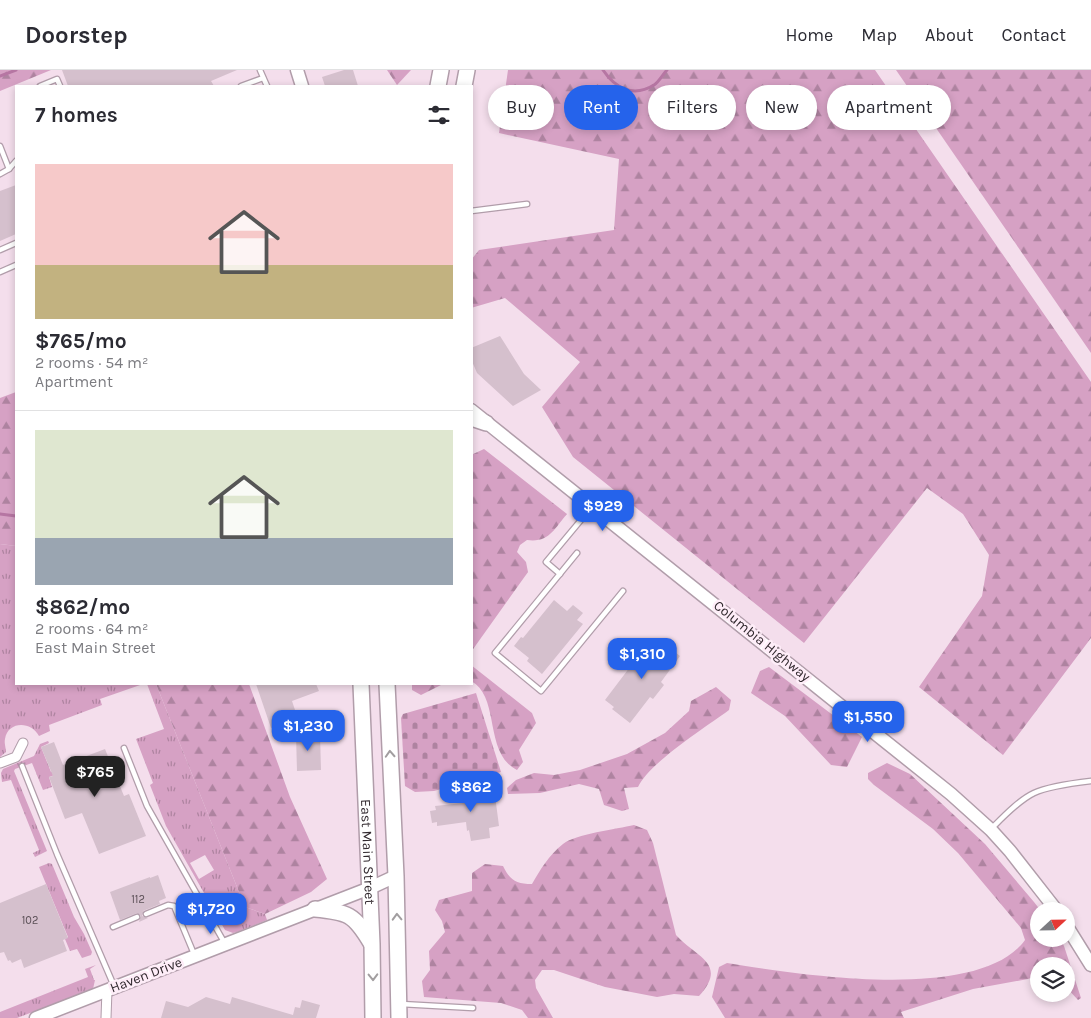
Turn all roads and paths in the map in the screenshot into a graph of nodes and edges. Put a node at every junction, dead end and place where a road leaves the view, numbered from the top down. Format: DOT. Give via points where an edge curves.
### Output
graph roads {
  1 [pos="260,70"];
  2 [pos="297,70"];
  3 [pos="441,70"];
  4 [pos="467,70"];
  5 [pos="264,78"];
  6 [pos="42,85"];
  7 [pos="60,85"];
  8 [pos="244,85"];
  9 [pos="267,85"];
  10 [pos="302,85"];
  11 [pos="438,85"];
  12 [pos="464,85"];
  13 [pos="0,146"];
  14 [pos="15,162"];
  15 [pos="9,169"];
  16 [pos="0,174"];
  17 [pos="527,204"];
  18 [pos="473,211"];
  19 [pos="15,243"];
  20 [pos="0,250"];
  21 [pos="15,265"];
  22 [pos="0,272"];
  23 [pos="473,412"];
  24 [pos="473,419"];
  25 [pos="486,423"];
  26 [pos="592,506"];
  27 [pos="577,553"];
  28 [pos="560,574"];
  29 [pos="623,591"];
  30 [pos="361,685"];
  31 [pos="387,685"];
  32 [pos="23,743"];
  33 [pos="124,748"];
  34 [pos="0,763"];
  35 [pos="22,766"];
  36 [pos="1091,781"];
  37 [pos="991,830"];
  38 [pos="396,876"];
  39 [pos="370,888"];
  40 [pos="1050,902"];
  41 [pos="315,909"];
  42 [pos="146,914"];
  43 [pos="137,917"];
  44 [pos="113,927"];
  45 [pos="1075,939"];
  46 [pos="225,944"];
  47 [pos="372,944"];
  48 [pos="195,956"];
  49 [pos="1091,964"];
  50 [pos="111,989"];
  51 [pos="473,1008"];
  52 [pos="399,1011"];
  53 [pos="36,1018"];
  54 [pos="106,1018"];
  55 [pos="373,1018"];
  1 -- 5 [label="lane"];
  2 -- 10 [label="main road"];
  3 -- 11 [label="main road"];
  4 -- 12 [label="main road"];
  5 -- 8 [label="lane"];
  5 -- 9 [label="lane"];
  6 -- 7 [label="lane" via="57,79"];
  13 -- 15 [label="lane"];
  14 -- 15 [label="lane"];
  15 -- 16 [label="lane"];
  17 -- 18 [label="lane"];
  19 -- 20 [label="lane"];
  21 -- 22 [label="lane"];
  23 -- 25 [label="main road, Columbia Highway"];
  24 -- 25 [label="main road"];
  25 -- 26 [label="main road, Columbia Highway"];
  26 -- 28 [label="lane" via="546,562"];
  26 -- 37 [label="main road, Columbia Highway" via="913,762"];
  27 -- 28 [label="lane"];
  28 -- 29 [label="lane" via="495,652 541,691"];
  30 -- 39 [label="main road, East Main Street"];
  38 -- 31 [label="main road, East Main Street, one-way"];
  32 -- 34 [label="street" via="16,757"];
  33 -- 46 [label="lane" via="147,806"];
  35 -- 50 [label="lane"];
  36 -- 37 [label="lane" via="1033,793 1006,813"];
  37 -- 40 [label="main road, Columbia Highway"];
  38 -- 39 [label="main road, Haven Drive"];
  52 -- 38 [label="main road, East Main Street, one-way"];
  39 -- 41 [label="main road, Haven Drive"];
  39 -- 47 [label="main road, East Main Street"];
  41 -- 46 [label="main road, Haven Drive"];
  41 -- 47 [label="main road" via="346,913 355,919"];
  42 -- 48 [label="lane" via="168,905 174,906"];
  43 -- 44 [label="lane"];
  45 -- 49 [label="main road"];
  46 -- 48 [label="main road, Haven Drive"];
  47 -- 55 [label="main road, East Main Street, one-way"];
  48 -- 50 [label="main road, Haven Drive"];
  50 -- 53 [label="main road, Haven Drive"];
  50 -- 54 [label="street"];
  51 -- 52 [label="lane"];
}
